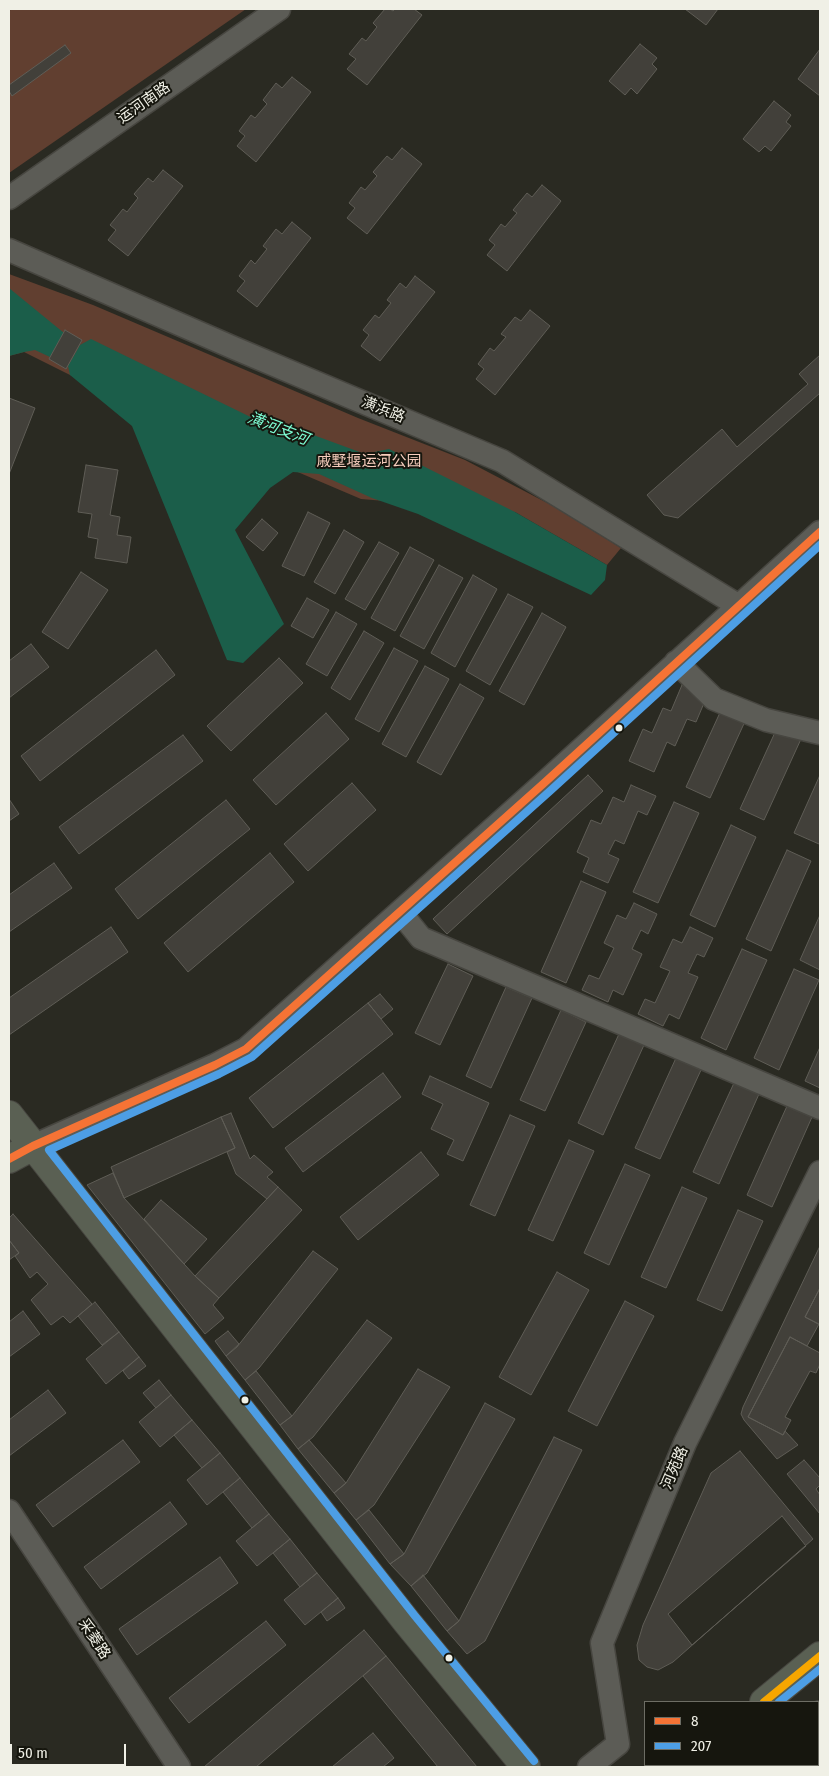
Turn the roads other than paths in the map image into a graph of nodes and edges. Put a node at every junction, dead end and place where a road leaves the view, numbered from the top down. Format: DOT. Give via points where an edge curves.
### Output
graph roads {
  1 [pos="279,9"];
  2 [pos="9,198"];
  3 [pos="9,250"];
  4 [pos="820,532"];
  5 [pos="739,606"];
  6 [pos="676,662"];
  7 [pos="820,733"];
  8 [pos="400,912"];
  9 [pos="820,1108"];
  10 [pos="9,1115"];
  11 [pos="21,1148"];
  12 [pos="9,1159"];
  13 [pos="820,1172"];
  14 [pos="9,1511"];
  15 [pos="820,1656"];
  16 [pos="765,1701"];
  17 [pos="178,1767"];
  18 [pos="526,1767"];
  19 [pos="589,1767"];
  1 -- 2 [label="street, 运河南路"];
  3 -- 5 [label="street, 潢浜路" via="502,461"];
  4 -- 5 [label="street"];
  5 -- 6 [label="street"];
  6 -- 7 [label="street" via="714,698 766,720"];
  6 -- 8 [label="street"];
  8 -- 9 [label="street" via="422,938"];
  8 -- 11 [label="street" via="246,1049"];
  10 -- 11 [label="main road"];
  11 -- 12 [label="main road"];
  11 -- 18 [label="main road"];
  13 -- 19 [label="street, 河苑路" via="685,1443 602,1643 618,1744"];
  14 -- 17 [label="street, 采菱路"];
  15 -- 16 [label="main road"];
}
